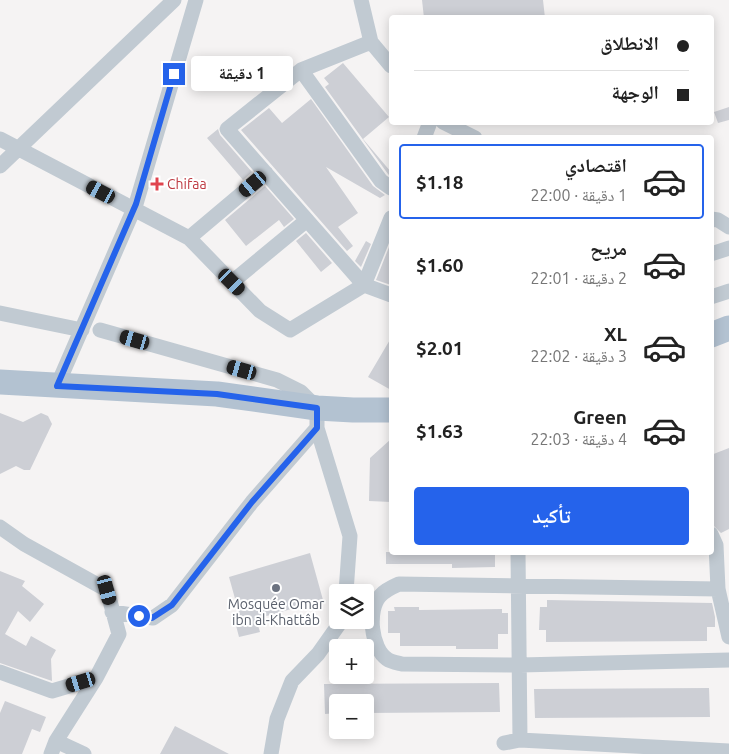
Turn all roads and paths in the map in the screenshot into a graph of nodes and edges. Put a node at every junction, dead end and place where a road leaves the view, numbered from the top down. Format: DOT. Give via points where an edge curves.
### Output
graph roads {
  1 [pos="174,0"];
  2 [pos="196,0"];
  3 [pos="361,0"];
  4 [pos="371,42"];
  5 [pos="389,64"];
  6 [pos="302,70"];
  7 [pos="449,125"];
  8 [pos="469,135"];
  9 [pos="0,139"];
  10 [pos="18,148"];
  11 [pos="0,166"];
  12 [pos="266,173"];
  13 [pos="389,187"];
  14 [pos="134,210"];
  15 [pos="714,219"];
  16 [pos="307,220"];
  17 [pos="389,223"];
  18 [pos="729,227"];
  19 [pos="189,238"];
  20 [pos="729,248"];
  21 [pos="714,253"];
  22 [pos="232,282"];
  23 [pos="364,286"];
  24 [pos="729,291"];
  25 [pos="389,294"];
  26 [pos="714,296"];
  27 [pos="0,313"];
  28 [pos="729,328"];
  29 [pos="82,330"];
  30 [pos="100,330"];
  31 [pos="714,334"];
  32 [pos="0,382"];
  33 [pos="57,386"];
  34 [pos="389,410"];
  35 [pos="317,418"];
  36 [pos="0,527"];
  37 [pos="719,542"];
  38 [pos="518,555"];
  39 [pos="347,584"];
  40 [pos="519,585"];
  41 [pos="718,589"];
  42 [pos="112,612"];
  43 [pos="336,629"];
  44 [pos="729,637"];
  45 [pos="729,660"];
  46 [pos="520,665"];
  47 [pos="0,672"];
  48 [pos="96,678"];
  49 [pos="520,740"];
  50 [pos="504,743"];
  51 [pos="53,748"];
  52 [pos="729,750"];
  53 [pos="84,754"];
  54 [pos="271,754"];
  1 -- 10 [label="street"];
  2 -- 14 [label="street"];
  3 -- 4 [label="street"];
  4 -- 5 [label="street"];
  4 -- 6 [label="street"];
  6 -- 12 [label="street" via="227,129"];
  6 -- 13 [label="street" via="381,181"];
  7 -- 8 [label="street"];
  9 -- 10 [label="street"];
  10 -- 11 [label="street"];
  10 -- 14 [label="street"];
  12 -- 16 [label="street"];
  12 -- 19 [label="street"];
  14 -- 19 [label="street"];
  14 -- 29 [label="street"];
  15 -- 18 [label="street"];
  16 -- 22 [label="street"];
  16 -- 23 [label="street"];
  17 -- 23 [label="street"];
  19 -- 22 [label="street"];
  20 -- 21 [label="street"];
  22 -- 23 [label="street" via="260,311 290,330"];
  23 -- 25 [label="street"];
  24 -- 26 [label="street"];
  27 -- 29 [label="street"];
  28 -- 31 [label="main road"];
  29 -- 33 [label="street"];
  30 -- 35 [label="street" via="277,380 301,392"];
  32 -- 33 [label="main road"];
  33 -- 35 [label="main road" via="217,394"];
  34 -- 35 [label="main road" via="353,410"];
  35 -- 39 [label="street" via="350,536"];
  35 -- 42 [label="street" via="172,605 152,618"];
  36 -- 42 [label="street" via="107,590"];
  37 -- 41 [label="street"];
  38 -- 40 [label="street"];
  40 -- 41 [label="street"];
  40 -- 46 [label="street"];
  40 -- 46 [label="street" via="399,584 378,597 374,606 373,637 388,660 402,664"];
  41 -- 44 [label="street"];
  42 -- 48 [label="street" via="118,634"];
  43 -- 54 [label="street" via="318,654 292,681 277,719"];
  45 -- 46 [label="street"];
  46 -- 49 [label="street"];
  47 -- 48 [label="street" via="52,691"];
  48 -- 51 [label="street"];
  49 -- 50 [label="street"];
  49 -- 52 [label="street"];
  51 -- 53 [label="street"];
}
